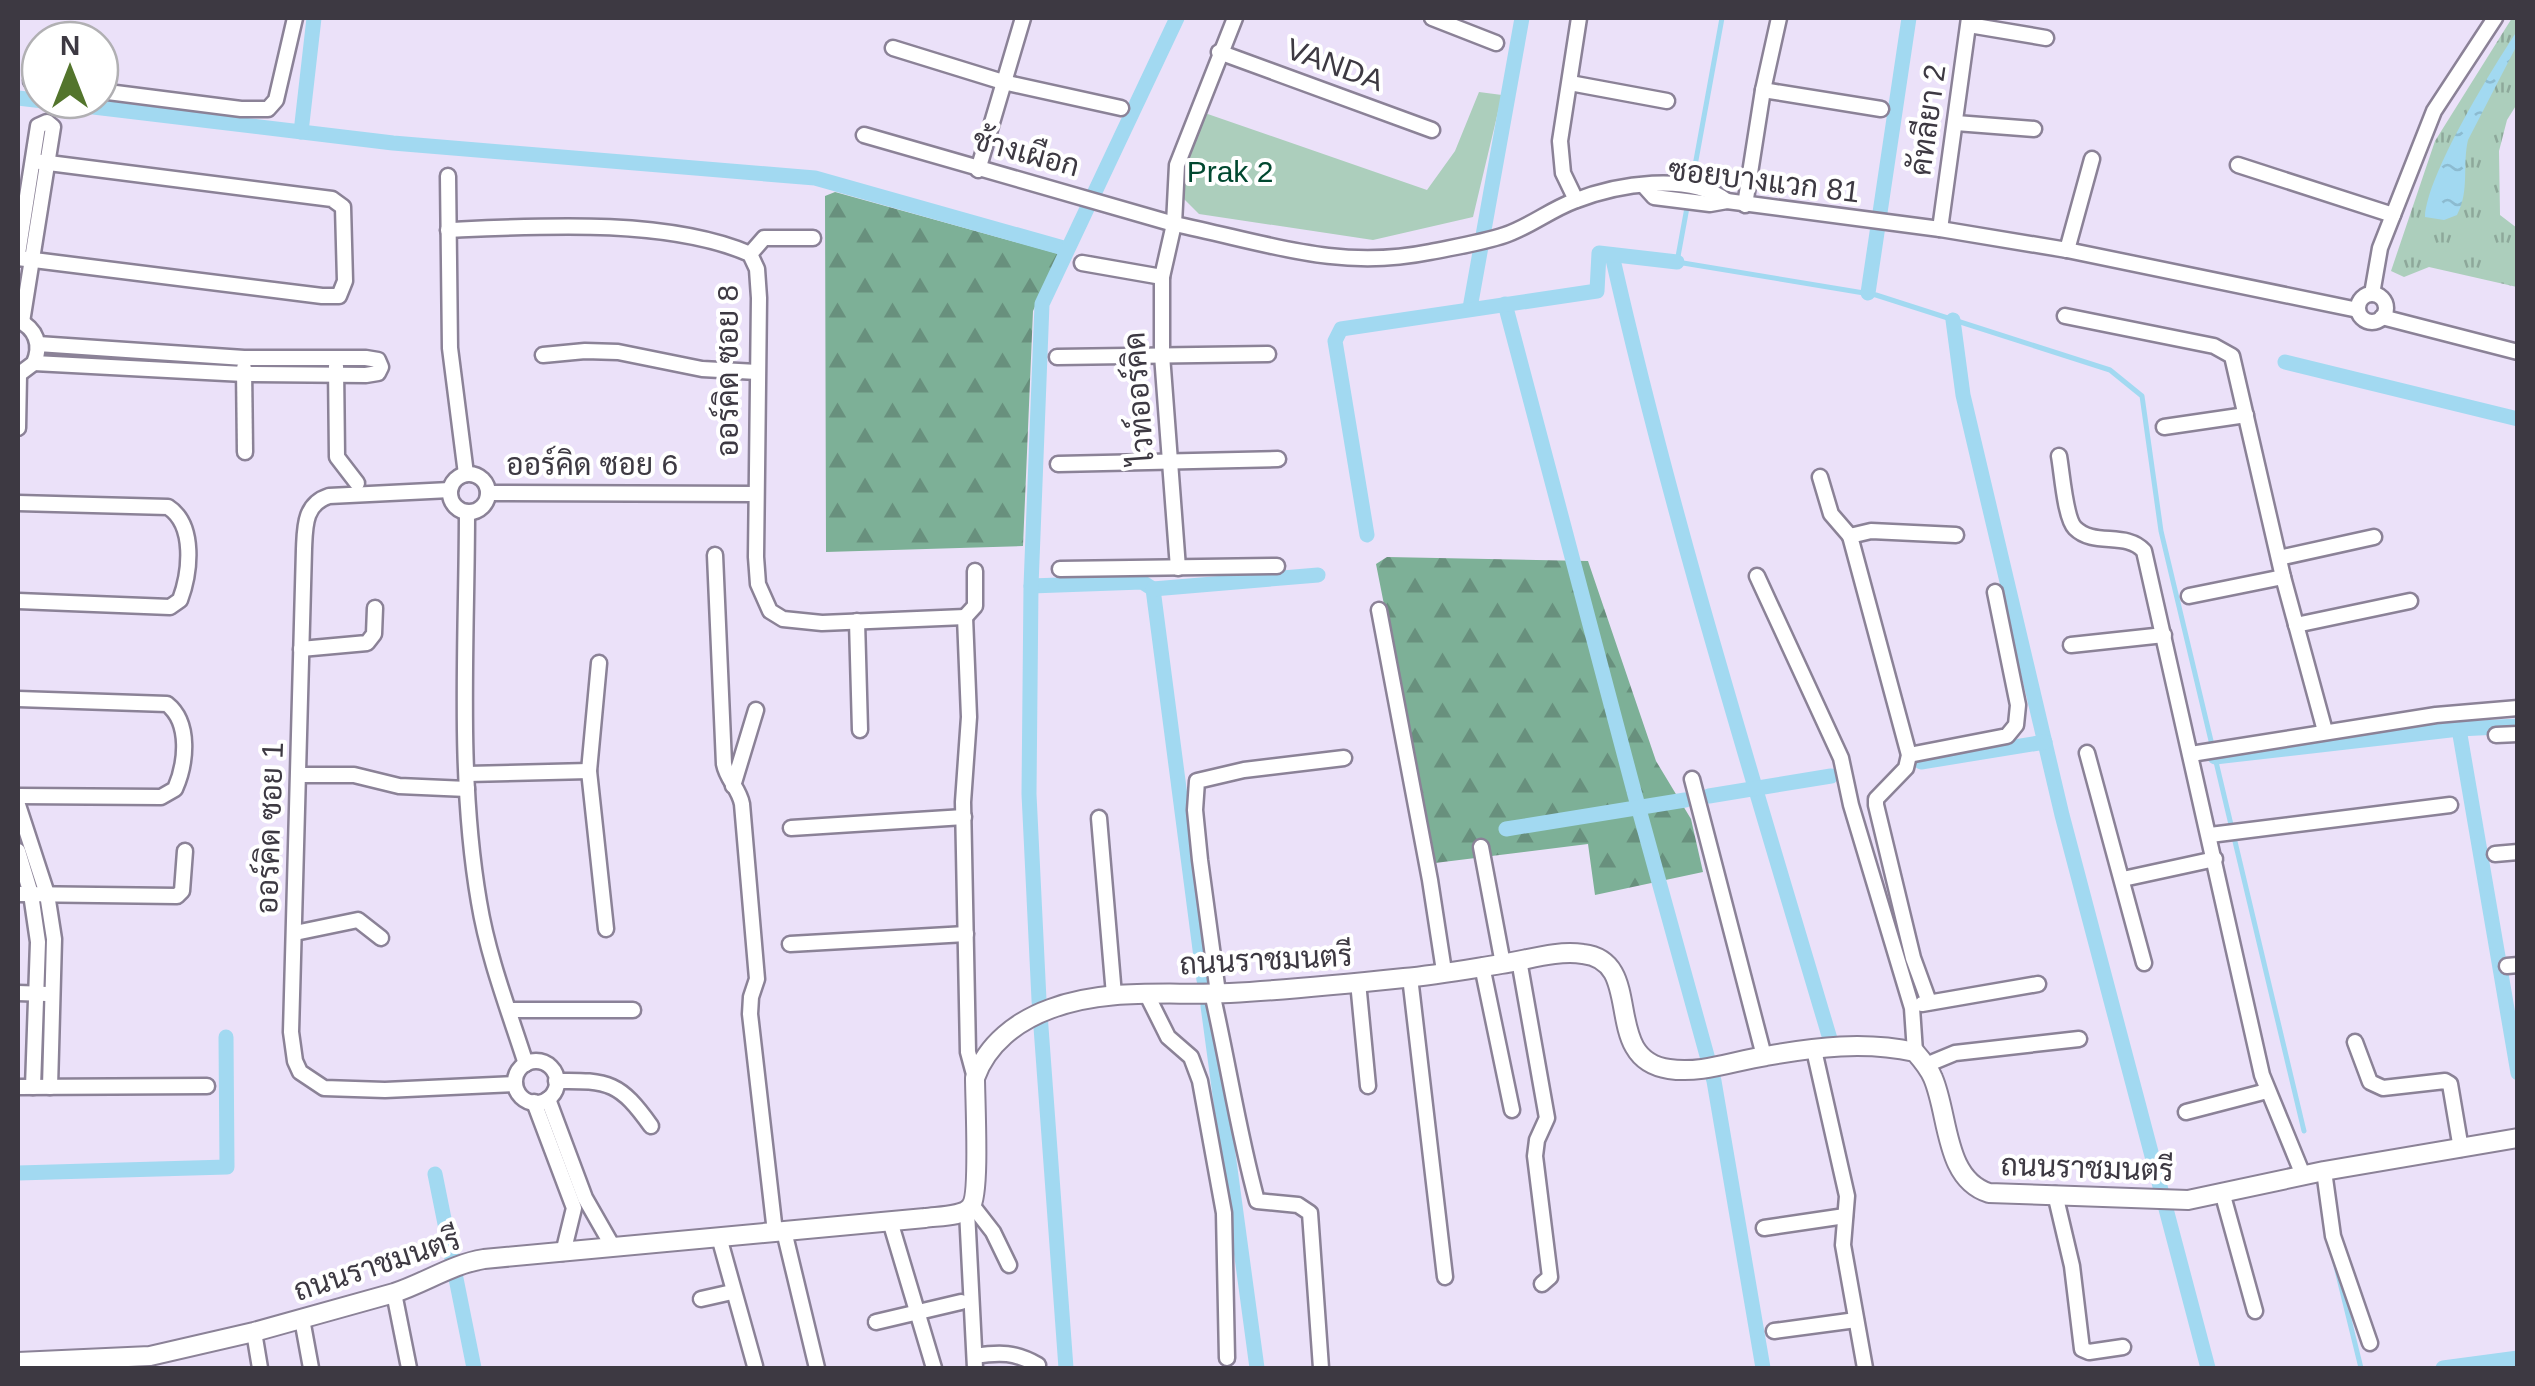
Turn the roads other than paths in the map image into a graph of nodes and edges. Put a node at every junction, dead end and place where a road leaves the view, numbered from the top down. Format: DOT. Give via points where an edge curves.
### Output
graph roads {
  1 [pos="295,18"];
  2 [pos="1023,18"];
  3 [pos="1235,18"];
  4 [pos="1432,18"];
  5 [pos="1580,18"];
  6 [pos="1780,18"];
  7 [pos="2495,18"];
  8 [pos="1969,21"];
  9 [pos="2046,38"];
  10 [pos="1496,43"];
  11 [pos="893,48"];
  12 [pos="1219,52"];
  13 [pos="1003,82"];
  14 [pos="1570,84"];
  15 [pos="1764,90"];
  16 [pos="120,94"];
  17 [pos="1667,101"];
  18 [pos="1121,108"];
  19 [pos="1881,109"];
  20 [pos="1956,124"];
  21 [pos="2034,128"];
  22 [pos="1432,130"];
  23 [pos="864,135"];
  24 [pos="2092,159"];
  25 [pos="2238,165"];
  26 [pos="978,170"];
  27 [pos="448,176"];
  28 [pos="31,179"];
  29 [pos="1576,200"];
  30 [pos="1745,205"];
  31 [pos="2393,215"];
  32 [pos="1174,224"];
  33 [pos="1940,229"];
  34 [pos="448,230"];
  35 [pos="813,238"];
  36 [pos="2067,250"];
  37 [pos="750,254"];
  38 [pos="18,256"];
  39 [pos="34,260"];
  40 [pos="1082,263"];
  41 [pos="1162,277"];
  42 [pos="2372,294"];
  43 [pos="2358,310"];
  44 [pos="2065,316"];
  45 [pos="2382,317"];
  46 [pos="20,321"];
  47 [pos="38,344"];
  48 [pos="2518,352"];
  49 [pos="1162,354"];
  50 [pos="1268,354"];
  51 [pos="543,355"];
  52 [pos="1057,357"];
  53 [pos="34,363"];
  54 [pos="244,366"];
  55 [pos="757,372"];
  56 [pos="18,375"];
  57 [pos="2246,415"];
  58 [pos="2164,427"];
  59 [pos="18,428"];
  60 [pos="245,452"];
  61 [pos="2059,456"];
  62 [pos="1278,459"];
  63 [pos="1172,463"];
  64 [pos="1058,464"];
  65 [pos="466,474"];
  66 [pos="1820,477"];
  67 [pos="357,483"];
  68 [pos="450,490"];
  69 [pos="488,493"];
  70 [pos="755,494"];
  71 [pos="18,503"];
  72 [pos="467,512"];
  73 [pos="1956,534"];
  74 [pos="1850,536"];
  75 [pos="2374,537"];
  76 [pos="715,554"];
  77 [pos="2279,558"];
  78 [pos="1277,566"];
  79 [pos="1178,568"];
  80 [pos="1060,569"];
  81 [pos="975,571"];
  82 [pos="1756,576"];
  83 [pos="2284,577"];
  84 [pos="1994,592"];
  85 [pos="2188,596"];
  86 [pos="18,601"];
  87 [pos="2410,601"];
  88 [pos="375,608"];
  89 [pos="1380,610"];
  90 [pos="965,618"];
  91 [pos="857,621"];
  92 [pos="2296,625"];
  93 [pos="2164,635"];
  94 [pos="2070,645"];
  95 [pos="301,650"];
  96 [pos="599,663"];
  97 [pos="18,699"];
  98 [pos="2518,708"];
  99 [pos="756,710"];
  100 [pos="860,730"];
  101 [pos="2325,730"];
  102 [pos="2518,734"];
  103 [pos="2496,735"];
  104 [pos="2087,752"];
  105 [pos="2195,754"];
  106 [pos="1909,755"];
  107 [pos="1344,758"];
  108 [pos="589,771"];
  109 [pos="300,774"];
  110 [pos="1692,779"];
  111 [pos="467,782"];
  112 [pos="733,786"];
  113 [pos="18,796"];
  114 [pos="18,805"];
  115 [pos="2450,805"];
  116 [pos="964,817"];
  117 [pos="1099,818"];
  118 [pos="1878,824"];
  119 [pos="791,828"];
  120 [pos="1858,828"];
  121 [pos="2214,835"];
  122 [pos="1481,847"];
  123 [pos="184,851"];
  124 [pos="18,852"];
  125 [pos="2518,852"];
  126 [pos="2495,854"];
  127 [pos="2215,859"];
  128 [pos="2123,879"];
  129 [pos="32,894"];
  130 [pos="606,929"];
  131 [pos="295,933"];
  132 [pos="966,934"];
  133 [pos="381,938"];
  134 [pos="790,944"];
  135 [pos="1511,962"];
  136 [pos="2144,963"];
  137 [pos="1482,966"];
  138 [pos="1444,971"];
  139 [pos="1410,978"];
  140 [pos="1358,982"];
  141 [pos="2038,984"];
  142 [pos="18,992"];
  143 [pos="1146,993"];
  144 [pos="1215,993"];
  145 [pos="46,994"];
  146 [pos="1114,995"];
  147 [pos="1929,1002"];
  148 [pos="1912,1008"];
  149 [pos="509,1010"];
  150 [pos="633,1010"];
  151 [pos="2080,1039"];
  152 [pos="2355,1042"];
  153 [pos="1814,1050"];
  154 [pos="1764,1056"];
  155 [pos="1921,1058"];
  156 [pos="526,1064"];
  157 [pos="975,1078"];
  158 [pos="556,1080"];
  159 [pos="515,1084"];
  160 [pos="207,1086"];
  161 [pos="1368,1086"];
  162 [pos="25,1087"];
  163 [pos="50,1087"];
  164 [pos="2266,1091"];
  165 [pos="541,1101"];
  166 [pos="1512,1110"];
  167 [pos="2186,1112"];
  168 [pos="651,1126"];
  169 [pos="2512,1139"];
  170 [pos="2461,1149"];
  171 [pos="2324,1171"];
  172 [pos="2304,1176"];
  173 [pos="2222,1192"];
  174 [pos="2054,1194"];
  175 [pos="970,1208"];
  176 [pos="574,1216"];
  177 [pos="593,1216"];
  178 [pos="1845,1216"];
  179 [pos="890,1221"];
  180 [pos="1764,1228"];
  181 [pos="779,1231"];
  182 [pos="719,1237"];
  183 [pos="613,1247"];
  184 [pos="564,1253"];
  185 [pos="1010,1265"];
  186 [pos="1446,1277"];
  187 [pos="1542,1284"];
  188 [pos="732,1292"];
  189 [pos="394,1293"];
  190 [pos="701,1299"];
  191 [pos="961,1302"];
  192 [pos="2255,1310"];
  193 [pos="918,1312"];
  194 [pos="302,1319"];
  195 [pos="1856,1320"];
  196 [pos="876,1322"];
  197 [pos="1774,1331"];
  198 [pos="254,1332"];
  199 [pos="2370,1343"];
  200 [pos="2123,1347"];
  201 [pos="1227,1358"];
  202 [pos="18,1362"];
  203 [pos="975,1362"];
  204 [pos="140,1363"];
  205 [pos="74,1364"];
  206 [pos="1038,1365"];
  207 [pos="754,1366"];
  208 [pos="260,1368"];
  209 [pos="310,1368"];
  210 [pos="409,1368"];
  211 [pos="817,1368"];
  212 [pos="934,1368"];
  213 [pos="1321,1368"];
  214 [pos="1864,1368"];
  1 -- 16 [label="street" via="276,100 268,109"];
  2 -- 13 [label="street"];
  3 -- 12 [label="street"];
  4 -- 10 [label="street"];
  5 -- 14 [label="street"];
  6 -- 15 [label="street"];
  7 -- 31 [label="street" via="2434,111"];
  8 -- 9 [label="street"];
  8 -- 20 [label="street, คัทลียา 2"];
  11 -- 13 [label="street"];
  12 -- 22 [label="street, VANDA"];
  12 -- 32 [label="street" via="1177,165"];
  13 -- 18 [label="street"];
  13 -- 26 [label="street"];
  14 -- 17 [label="street"];
  14 -- 29 [label="street" via="1560,141 1562,174"];
  15 -- 19 [label="street"];
  15 -- 30 [label="street"];
  20 -- 21 [label="street"];
  20 -- 33 [label="street, คัทลียา 2"];
  23 -- 26 [label="street, ช้างเผือก"];
  24 -- 36 [label="street"];
  25 -- 31 [label="street"];
  26 -- 32 [label="street, ช้างเผือก"];
  27 -- 34 [label="street"];
  28 -- 38 [label="street"];
  28 -- 39 [label="street"];
  28 -- 39 [label="street" via="41,162 332,199 343,207 344,282 338,296 322,296"];
  29 -- 30 [label="street, ซอยบางแวก 81" via="1652,188"];
  29 -- 32 [label="street, ซอยบางแวก 81" via="1506,234 1428,252 1360,258 1275,250"];
  30 -- 33 [label="street, ซอยบางแวก 81"];
  31 -- 42 [label="street"];
  32 -- 41 [label="street, ไวท์ออร์คิด"];
  33 -- 36 [label="street, ซอยบางแวก 81"];
  34 -- 37 [label="street, ออร์คิด ซอย 8" via="639,229"];
  34 -- 65 [label="street" via="450,348"];
  35 -- 37 [label="street" via="764,238"];
  36 -- 43 [label="street, ซอยบางแวก 81"];
  37 -- 55 [label="street, ออร์คิด ซอย 8" via="759,298"];
  38 -- 39 [label="street"];
  39 -- 46 [label="street"];
  40 -- 41 [label="street"];
  41 -- 49 [label="street, ไวท์ออร์คิด"];
  42 -- 43 [label="street"];
  42 -- 45 [label="street" via="2385,304"];
  43 -- 45 [label="street" via="2370,322"];
  44 -- 57 [label="street" via="2225,350 2235,363"];
  45 -- 48 [label="street"];
  46 -- 47 [label="street"];
  47 -- 53 [label="street"];
  47 -- 54 [label="street"];
  49 -- 50 [label="street"];
  49 -- 52 [label="street"];
  49 -- 63 [label="street, ไวท์ออร์คิด"];
  51 -- 55 [label="street" via="618,352"];
  53 -- 54 [label="street"];
  53 -- 56 [label="street"];
  54 -- 60 [label="street"];
  54 -- 67 [label="street" via="336,366 337,457"];
  55 -- 70 [label="street, ออร์คิด ซอย 8"];
  56 -- 59 [label="street"];
  57 -- 58 [label="street"];
  57 -- 77 [label="street"];
  61 -- 93 [label="street" via="2075,528 2137,543 2144,552"];
  62 -- 63 [label="street"];
  63 -- 64 [label="street"];
  63 -- 79 [label="street, ไวท์ออร์คิด"];
  65 -- 68 [label="street"];
  65 -- 69 [label="street" via="479,476"];
  66 -- 74 [label="street" via="1831,514"];
  68 -- 72 [label="street" via="456,507"];
  68 -- 95 [label="street, ออร์คิด ซอย 1" via="316,502 305,525"];
  69 -- 70 [label="street, ออร์คิด ซอย 6"];
  69 -- 72 [label="street" via="480,509"];
  70 -- 91 [label="street, ออร์คิด ซอย 8" via="758,584 770,611 797,621"];
  71 -- 86 [label="street" via="168,507 184,527 188,566 180,600 170,607"];
  72 -- 111 [label="street"];
  73 -- 74 [label="street"];
  74 -- 106 [label="street"];
  75 -- 77 [label="street"];
  76 -- 112 [label="street" via="724,764"];
  77 -- 83 [label="street"];
  78 -- 79 [label="street"];
  79 -- 80 [label="street"];
  81 -- 90 [label="street" via="974,606"];
  82 -- 120 [label="street" via="1841,758"];
  83 -- 85 [label="street"];
  83 -- 92 [label="street"];
  84 -- 106 [label="street" via="2018,705 2016,724 2007,736"];
  87 -- 92 [label="street"];
  88 -- 95 [label="street" via="368,643"];
  89 -- 138 [label="street"];
  90 -- 91 [label="street"];
  90 -- 116 [label="street"];
  91 -- 100 [label="street"];
  92 -- 101 [label="street"];
  93 -- 94 [label="street"];
  93 -- 105 [label="street"];
  95 -- 109 [label="street, ออร์คิด ซอย 1"];
  96 -- 108 [label="street"];
  97 -- 113 [label="street" via="167,704 180,723 184,759 175,789 161,797"];
  98 -- 101 [label="street"];
  99 -- 112 [label="street"];
  101 -- 105 [label="street"];
  102 -- 103 [label="street"];
  104 -- 128 [label="street"];
  105 -- 121 [label="street"];
  106 -- 118 [label="street" via="1906,768 1876,799"];
  107 -- 144 [label="street" via="1197,781"];
  108 -- 111 [label="street"];
  108 -- 130 [label="street"];
  109 -- 111 [label="street" via="354,775 399,786"];
  109 -- 131 [label="street, ออร์คิด ซอย 1"];
  110 -- 154 [label="street"];
  111 -- 149 [label="street" via="480,906"];
  112 -- 181 [label="street" via="742,804 758,979 750,1014"];
  114 -- 129 [label="street"];
  115 -- 121 [label="street"];
  116 -- 119 [label="street"];
  116 -- 132 [label="street"];
  117 -- 146 [label="street"];
  118 -- 120 [label="street"];
  118 -- 147 [label="street"];
  120 -- 148 [label="street"];
  121 -- 127 [label="street"];
  122 -- 135 [label="street"];
  123 -- 129 [label="street" via="177,896"];
  124 -- 129 [label="street"];
  125 -- 126 [label="street"];
  127 -- 128 [label="street"];
  127 -- 164 [label="street"];
  128 -- 136 [label="street"];
  129 -- 145 [label="street" via="54,939"];
  131 -- 133 [label="street" via="358,920"];
  131 -- 159 [label="street, ออร์คิด ซอย 1" via="291,1032 300,1072 312,1082 342,1091"];
  132 -- 134 [label="street"];
  132 -- 157 [label="street" via="968,1052"];
  135 -- 137 [label="street, ถนนราชมนตรี"];
  135 -- 154 [label="street, ถนนราชมนตรี" via="1586,954 1599,959 1613,970 1635,1052 1652,1067 1684,1071"];
  135 -- 187 [label="street" via="1546,1118 1535,1156 1550,1277"];
  137 -- 138 [label="street, ถนนราชมนตรี"];
  137 -- 166 [label="street"];
  138 -- 139 [label="street, ถนนราชมนตรี"];
  139 -- 140 [label="street, ถนนราชมนตรี"];
  139 -- 186 [label="street"];
  140 -- 144 [label="street, ถนนราชมนตรี"];
  140 -- 161 [label="street"];
  141 -- 147 [label="street"];
  142 -- 145 [label="street"];
  143 -- 144 [label="street, ถนนราชมนตรี"];
  143 -- 146 [label="street, ถนนราชมนตรี"];
  143 -- 201 [label="street" via="1200,1081 1224,1213"];
  144 -- 213 [label="street" via="1257,1200 1310,1212"];
  145 -- 162 [label="street"];
  145 -- 163 [label="street"];
  146 -- 157 [label="street, ถนนราชมนตรี" via="1027,1020 987,1052"];
  147 -- 148 [label="street"];
  148 -- 155 [label="street"];
  149 -- 150 [label="street"];
  149 -- 156 [label="street"];
  151 -- 155 [label="street"];
  152 -- 170 [label="street" via="2374,1086 2450,1084"];
  153 -- 154 [label="street, ถนนราชมนตรี"];
  153 -- 155 [label="street, ถนนราชมนตรี" via="1884,1045"];
  153 -- 178 [label="street" via="1847,1196"];
  155 -- 174 [label="street, ถนนราชมนตรี" via="1934,1079 1964,1178 1989,1194"];
  156 -- 158 [label="street" via="542,1062"];
  156 -- 159 [label="street"];
  157 -- 175 [label="street" via="976,1186"];
  158 -- 165 [label="street"];
  158 -- 168 [label="street" via="619,1089"];
  159 -- 165 [label="street" via="522,1098"];
  160 -- 163 [label="street"];
  162 -- 163 [label="street"];
  164 -- 167 [label="street"];
  164 -- 172 [label="street"];
  165 -- 176 [label="street"];
  165 -- 177 [label="street"];
  169 -- 170 [label="street, ถนนราชมนตรี"];
  170 -- 171 [label="street, ถนนราชมนตรี"];
  171 -- 172 [label="street, ถนนราชมนตรี"];
  171 -- 199 [label="street" via="2333,1236"];
  172 -- 173 [label="street, ถนนราชมนตรี"];
  173 -- 174 [label="street, ถนนราชมนตรี" via="2172,1200"];
  173 -- 192 [label="street"];
  174 -- 200 [label="street" via="2082,1349"];
  175 -- 179 [label="street, ถนนราชมนตรี"];
  175 -- 185 [label="street" via="994,1232"];
  175 -- 203 [label="street"];
  176 -- 177 [label="street"];
  176 -- 184 [label="street"];
  177 -- 183 [label="street"];
  178 -- 180 [label="street"];
  178 -- 195 [label="street" via="1843,1245"];
  179 -- 181 [label="street, ถนนราชมนตรี"];
  179 -- 193 [label="street"];
  181 -- 182 [label="street, ถนนราชมนตรี"];
  181 -- 211 [label="street"];
  182 -- 183 [label="street, ถนนราชมนตรี"];
  182 -- 188 [label="street"];
  183 -- 184 [label="street, ถนนราชมนตรี"];
  184 -- 189 [label="street, ถนนราชมนตรี" via="484,1259"];
  188 -- 190 [label="street"];
  188 -- 207 [label="street"];
  189 -- 194 [label="street, ถนนราชมนตรี"];
  189 -- 210 [label="street"];
  191 -- 193 [label="street"];
  193 -- 196 [label="street"];
  193 -- 212 [label="street"];
  194 -- 198 [label="street, ถนนราชมนตรี"];
  194 -- 209 [label="street"];
  195 -- 197 [label="street"];
  195 -- 214 [label="street"];
  198 -- 204 [label="street, ถนนราชมนตรี"];
  198 -- 208 [label="street"];
  202 -- 205 [label="street, ถนนราชมนตรี"];
  203 -- 206 [label="street" via="1006,1352"];
  204 -- 205 [label="street, ถนนราชมนตรี"];
}
